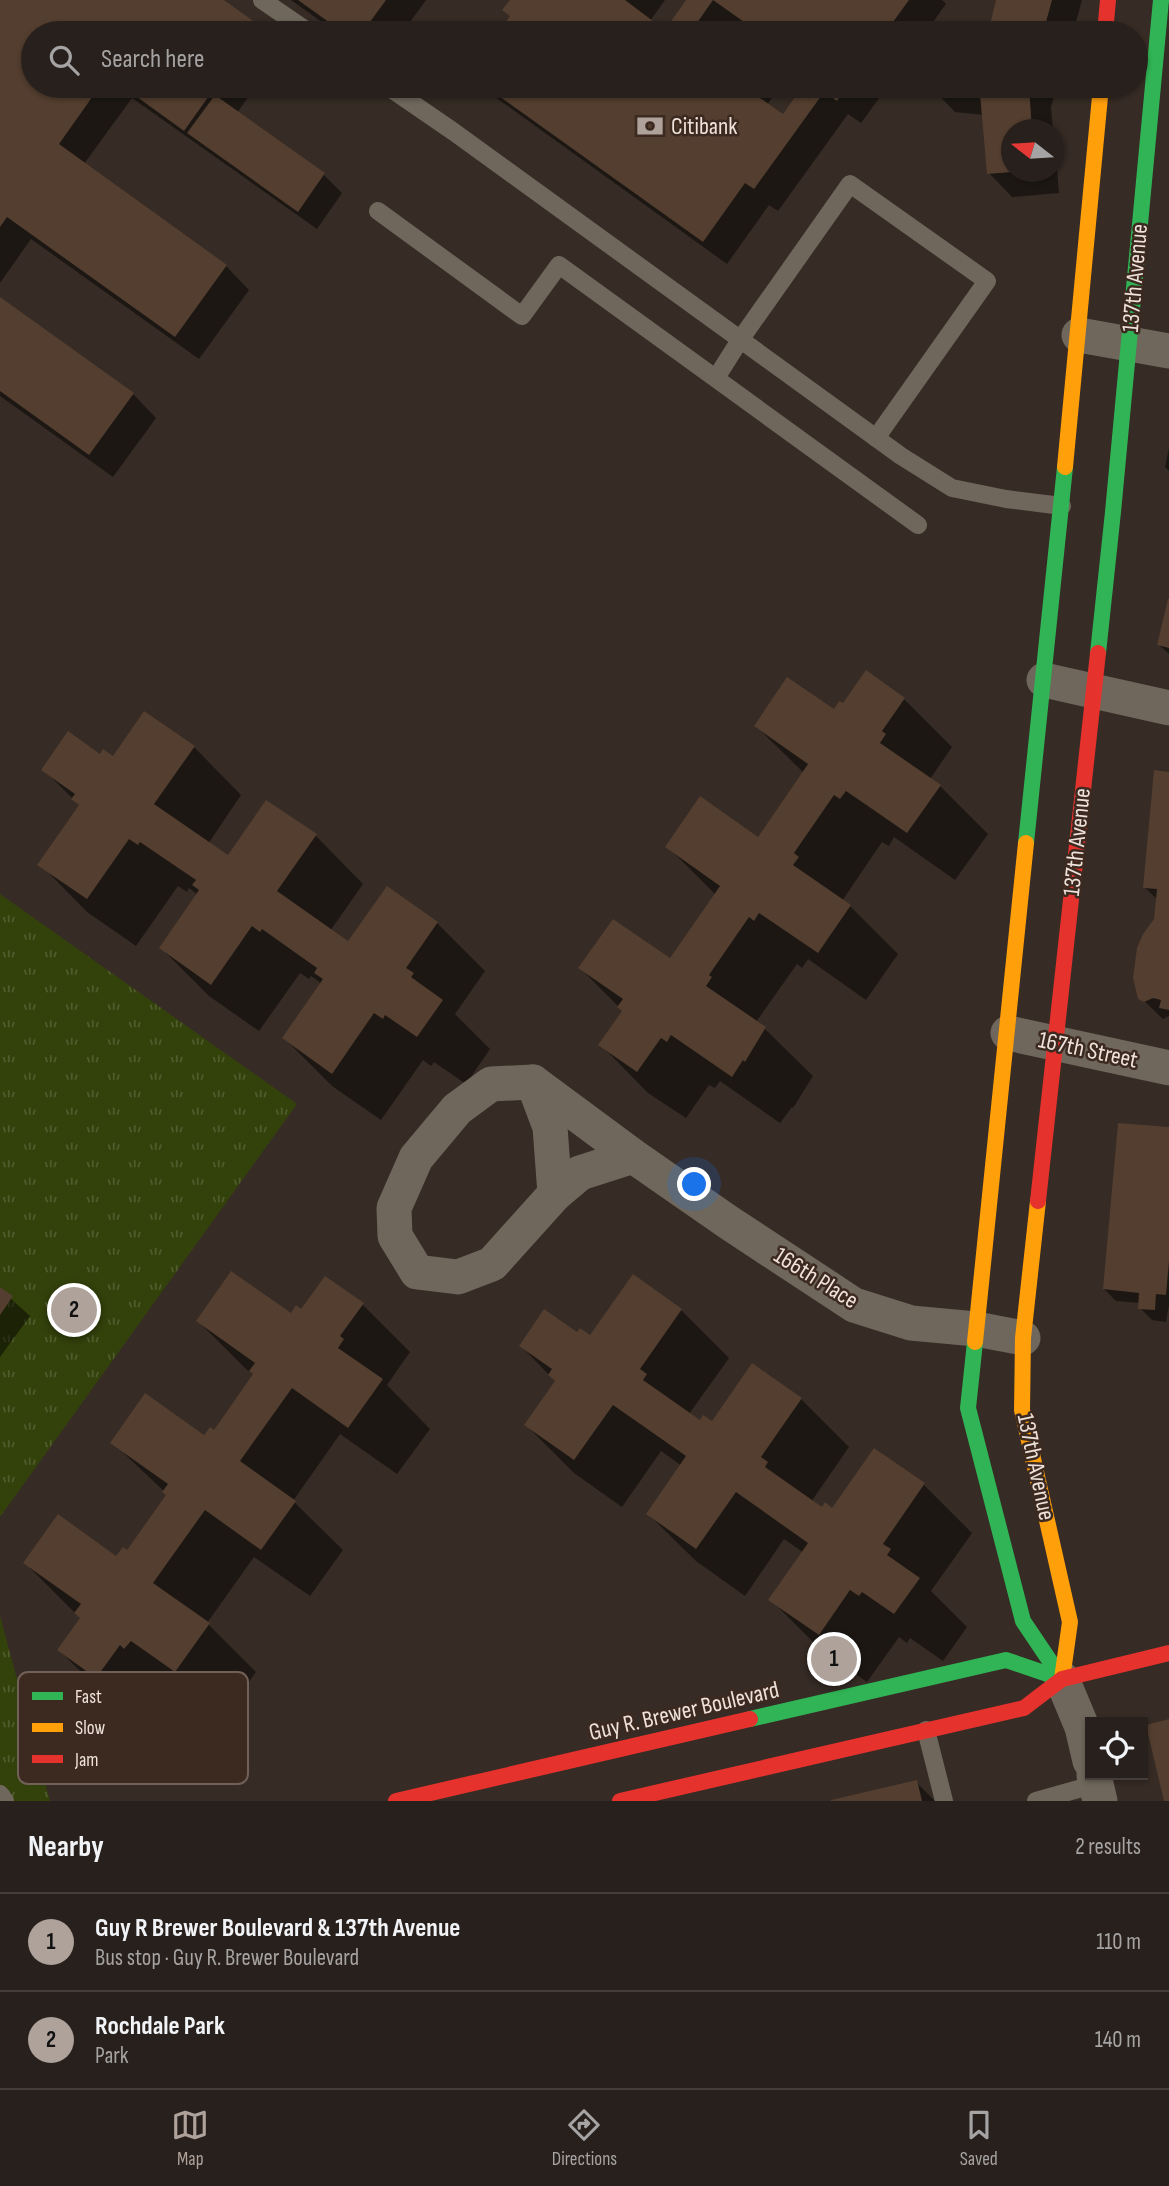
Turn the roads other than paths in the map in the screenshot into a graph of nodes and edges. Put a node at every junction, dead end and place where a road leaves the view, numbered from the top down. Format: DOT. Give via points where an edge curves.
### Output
graph roads {
  1 [pos="262,0"];
  2 [pos="1108,0"];
  3 [pos="1161,0"];
  4 [pos="293,21"];
  5 [pos="1106,21"];
  6 [pos="405,98"];
  7 [pos="1100,98"];
  8 [pos="378,211"];
  9 [pos="1079,335"];
  10 [pos="740,340"];
  11 [pos="1129,344"];
  12 [pos="1169,351"];
  13 [pos="716,378"];
  14 [pos="876,438"];
  15 [pos="1062,506"];
  16 [pos="918,526"];
  17 [pos="1044,680"];
  18 [pos="1094,691"];
  19 [pos="1169,708"];
  20 [pos="1008,1033"];
  21 [pos="1056,1043"];
  22 [pos="1169,1068"];
  23 [pos="533,1082"];
  24 [pos="633,1156"];
  25 [pos="555,1194"];
  26 [pos="976,1329"];
  27 [pos="1023,1338"];
  28 [pos="1169,1653"];
  29 [pos="1062,1679"];
  30 [pos="926,1730"];
  31 [pos="1085,1739"];
  32 [pos="1095,1780"];
  33 [pos="0,1794"];
  34 [pos="5,1801"];
  35 [pos="396,1801"];
  36 [pos="620,1801"];
  37 [pos="944,1801"];
  38 [pos="1036,1801"];
  1 -- 4 [label="lane"];
  2 -- 5 [label="street"];
  3 -- 11 [label="street, 137th Avenue"];
  6 -- 10 [label="lane"];
  7 -- 9 [label="street, 137th Avenue"];
  8 -- 13 [label="lane" via="522,316 559,264"];
  9 -- 11 [label="street"];
  9 -- 15 [label="street, 137th Avenue"];
  10 -- 13 [label="lane"];
  10 -- 14 [label="lane"];
  10 -- 14 [label="lane" via="850,184 987,281"];
  11 -- 12 [label="street"];
  11 -- 18 [label="street, 137th Avenue"];
  13 -- 16 [label="lane"];
  14 -- 15 [label="lane" via="952,488"];
  15 -- 17 [label="street, 137th Avenue"];
  17 -- 18 [label="street"];
  17 -- 20 [label="street, 137th Avenue"];
  18 -- 19 [label="street"];
  18 -- 21 [label="street, 137th Avenue"];
  20 -- 21 [label="street, 167th Street"];
  20 -- 26 [label="street, 137th Avenue"];
  21 -- 22 [label="street, 167th Street"];
  21 -- 27 [label="street, 137th Avenue"];
  23 -- 24 [label="street, 166th Place"];
  23 -- 25 [label="street" via="550,1127"];
  23 -- 25 [label="street" via="491,1084 457,1109 416,1158 394,1208 395,1236 417,1272 458,1276 492,1264"];
  24 -- 25 [label="street" via="580,1173"];
  24 -- 26 [label="street, 166th Place" via="854,1305 911,1323"];
  26 -- 27 [label="street, 166th Place"];
  26 -- 29 [label="street, 137th Avenue" via="968,1408 1023,1621"];
  27 -- 29 [label="street, 137th Avenue" via="1021,1410 1070,1622"];
  28 -- 29 [label="street"];
  29 -- 30 [label="street" via="1024,1708"];
  29 -- 31 [label="street, 137th Avenue"];
  29 -- 35 [label="street, Guy R. Brewer Boulevard" via="1006,1660"];
  30 -- 36 [label="street"];
  30 -- 37 [label="lane"];
  32 -- 38 [label="lane"];
  33 -- 34 [label="lane"];
}
